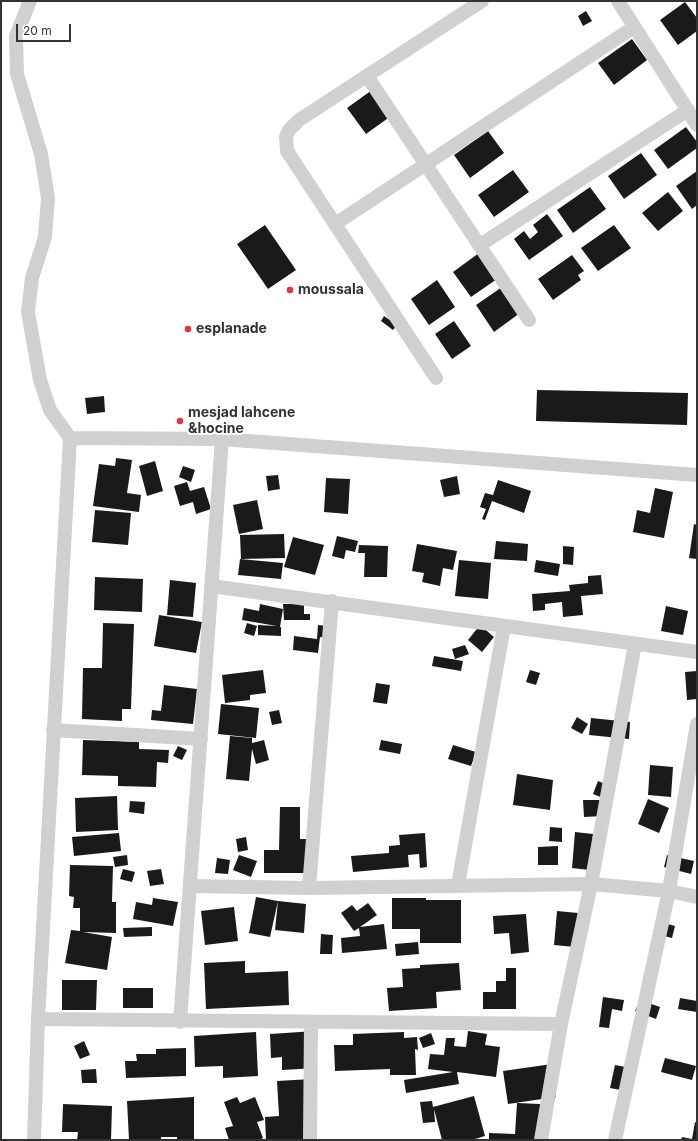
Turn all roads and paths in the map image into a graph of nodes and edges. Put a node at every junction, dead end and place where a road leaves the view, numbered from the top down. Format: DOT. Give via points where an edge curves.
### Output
graph roads {
  1 [pos="30,1"];
  2 [pos="482,1"];
  3 [pos="618,1"];
  4 [pos="634,27"];
  5 [pos="367,76"];
  6 [pos="688,110"];
  7 [pos="697,125"];
  8 [pos="426,164"];
  9 [pos="335,224"];
  10 [pos="480,245"];
  11 [pos="529,320"];
  12 [pos="436,378"];
  13 [pos="70,438"];
  14 [pos="222,439"];
  15 [pos="697,475"];
  16 [pos="211,586"];
  17 [pos="332,601"];
  18 [pos="504,626"];
  19 [pos="635,644"];
  20 [pos="697,652"];
  21 [pos="697,724"];
  22 [pos="53,730"];
  23 [pos="201,739"];
  24 [pos="591,884"];
  25 [pos="458,885"];
  26 [pos="190,886"];
  27 [pos="309,888"];
  28 [pos="669,891"];
  29 [pos="697,898"];
  30 [pos="38,1019"];
  31 [pos="180,1022"];
  32 [pos="311,1023"];
  33 [pos="562,1024"];
  34 [pos="34,1140"];
  35 [pos="310,1140"];
  36 [pos="541,1140"];
  37 [pos="615,1140"];
  1 -- 13 [label="street" via="16,36 17,74 41,154 48,198 45,237 32,278 28,312 40,380 50,410"];
  2 -- 5 [label="street"];
  3 -- 4 [label="street"];
  4 -- 6 [label="street"];
  4 -- 8 [label="street"];
  5 -- 8 [label="street"];
  5 -- 9 [label="street" via="293,124 286,137 287,151"];
  6 -- 7 [label="street"];
  6 -- 10 [label="street"];
  8 -- 9 [label="street"];
  8 -- 10 [label="street"];
  9 -- 12 [label="street"];
  10 -- 11 [label="street"];
  13 -- 14 [label="street"];
  13 -- 22 [label="street"];
  14 -- 15 [label="street"];
  14 -- 16 [label="street"];
  16 -- 17 [label="street"];
  16 -- 23 [label="street"];
  17 -- 18 [label="street"];
  17 -- 27 [label="street"];
  18 -- 19 [label="street"];
  18 -- 25 [label="street"];
  19 -- 20 [label="street"];
  19 -- 24 [label="street"];
  21 -- 28 [label="street"];
  22 -- 23 [label="street"];
  22 -- 30 [label="street"];
  23 -- 26 [label="street"];
  24 -- 25 [label="street"];
  24 -- 28 [label="street"];
  24 -- 33 [label="street"];
  25 -- 27 [label="street"];
  26 -- 27 [label="street"];
  26 -- 31 [label="street"];
  28 -- 29 [label="street"];
  28 -- 37 [label="street"];
  30 -- 31 [label="street"];
  30 -- 34 [label="street"];
  31 -- 32 [label="street"];
  32 -- 33 [label="street"];
  32 -- 35 [label="street"];
  33 -- 36 [label="street"];
}
